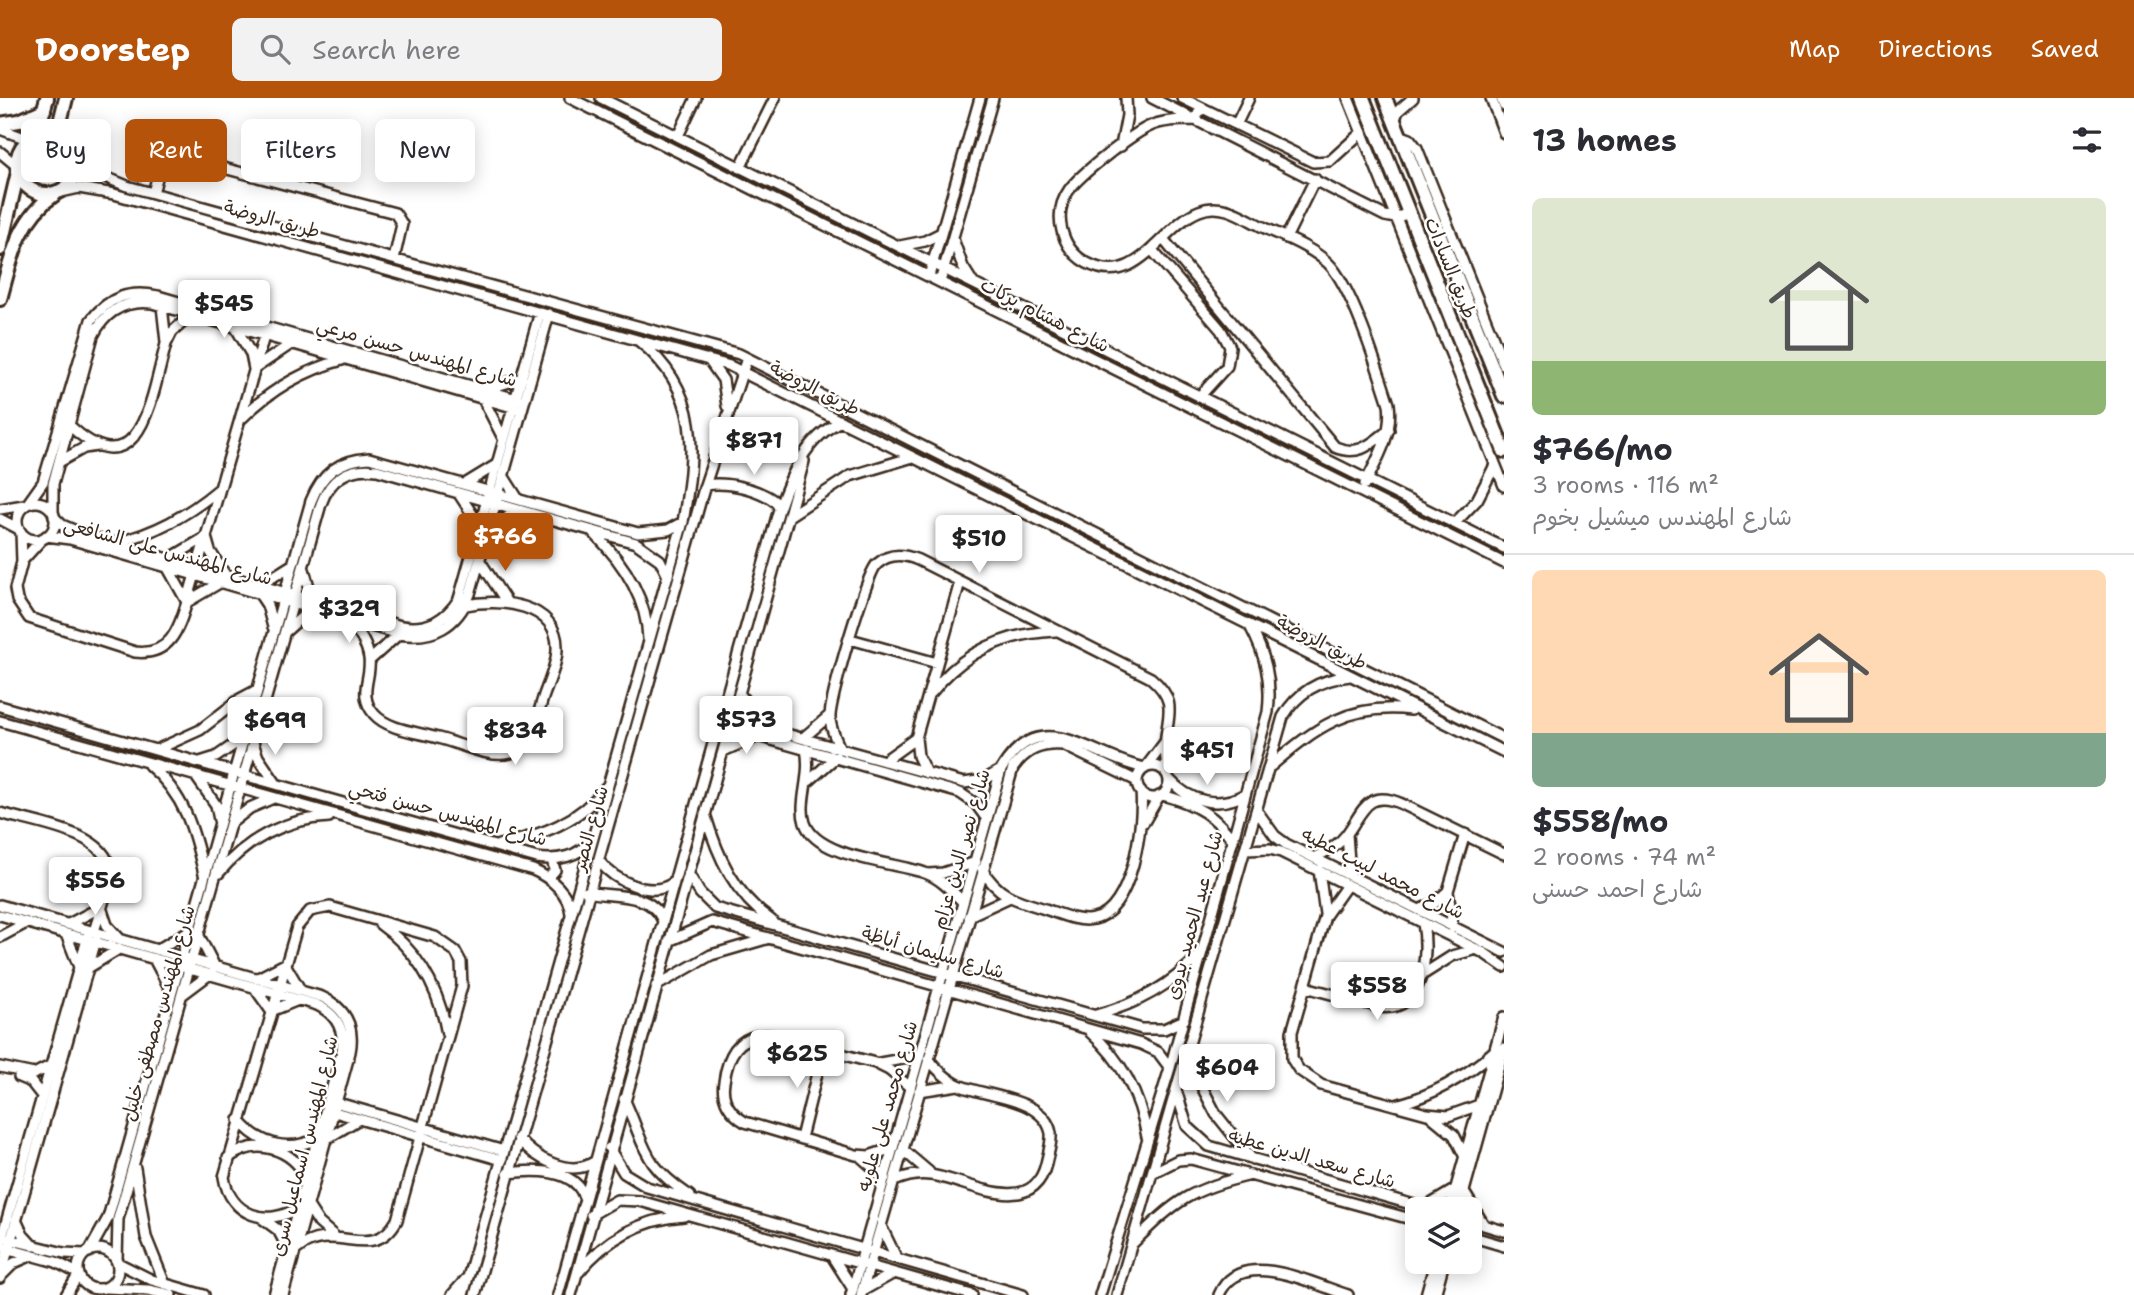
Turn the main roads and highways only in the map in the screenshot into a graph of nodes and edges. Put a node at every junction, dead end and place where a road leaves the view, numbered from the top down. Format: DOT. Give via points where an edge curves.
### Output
graph roads {
  1 [pos="66,98"];
  2 [pos="1363,98"];
  3 [pos="1385,98"];
  4 [pos="46,104"];
  5 [pos="61,119"];
  6 [pos="0,126"];
  7 [pos="21,149"];
  8 [pos="18,169"];
  9 [pos="70,182"];
  10 [pos="59,192"];
  11 [pos="0,250"];
  12 [pos="0,299"];
  13 [pos="1503,395"];
  14 [pos="1484,401"];
  15 [pos="1504,416"];
  16 [pos="1493,425"];
  17 [pos="1504,452"];
  1 -- 5 [label="main road"];
  2 -- 14 [label="main road, طريق السادات"];
  3 -- 13 [label="main road, طريق السادات"];
  4 -- 6 [label="main road" via="19,121"];
  7 -- 8 [label="main road"];
  8 -- 10 [label="main road" via="25,184 36,192"];
  8 -- 11 [label="main road"];
  9 -- 10 [label="main road"];
  10 -- 12 [label="main road" via="25,223"];
  13 -- 14 [label="main road" via="1496,403"];
  14 -- 16 [label="main road, طريق السادات"];
  15 -- 16 [label="main road"];
  16 -- 17 [label="main road, طريق السادات"];
}
